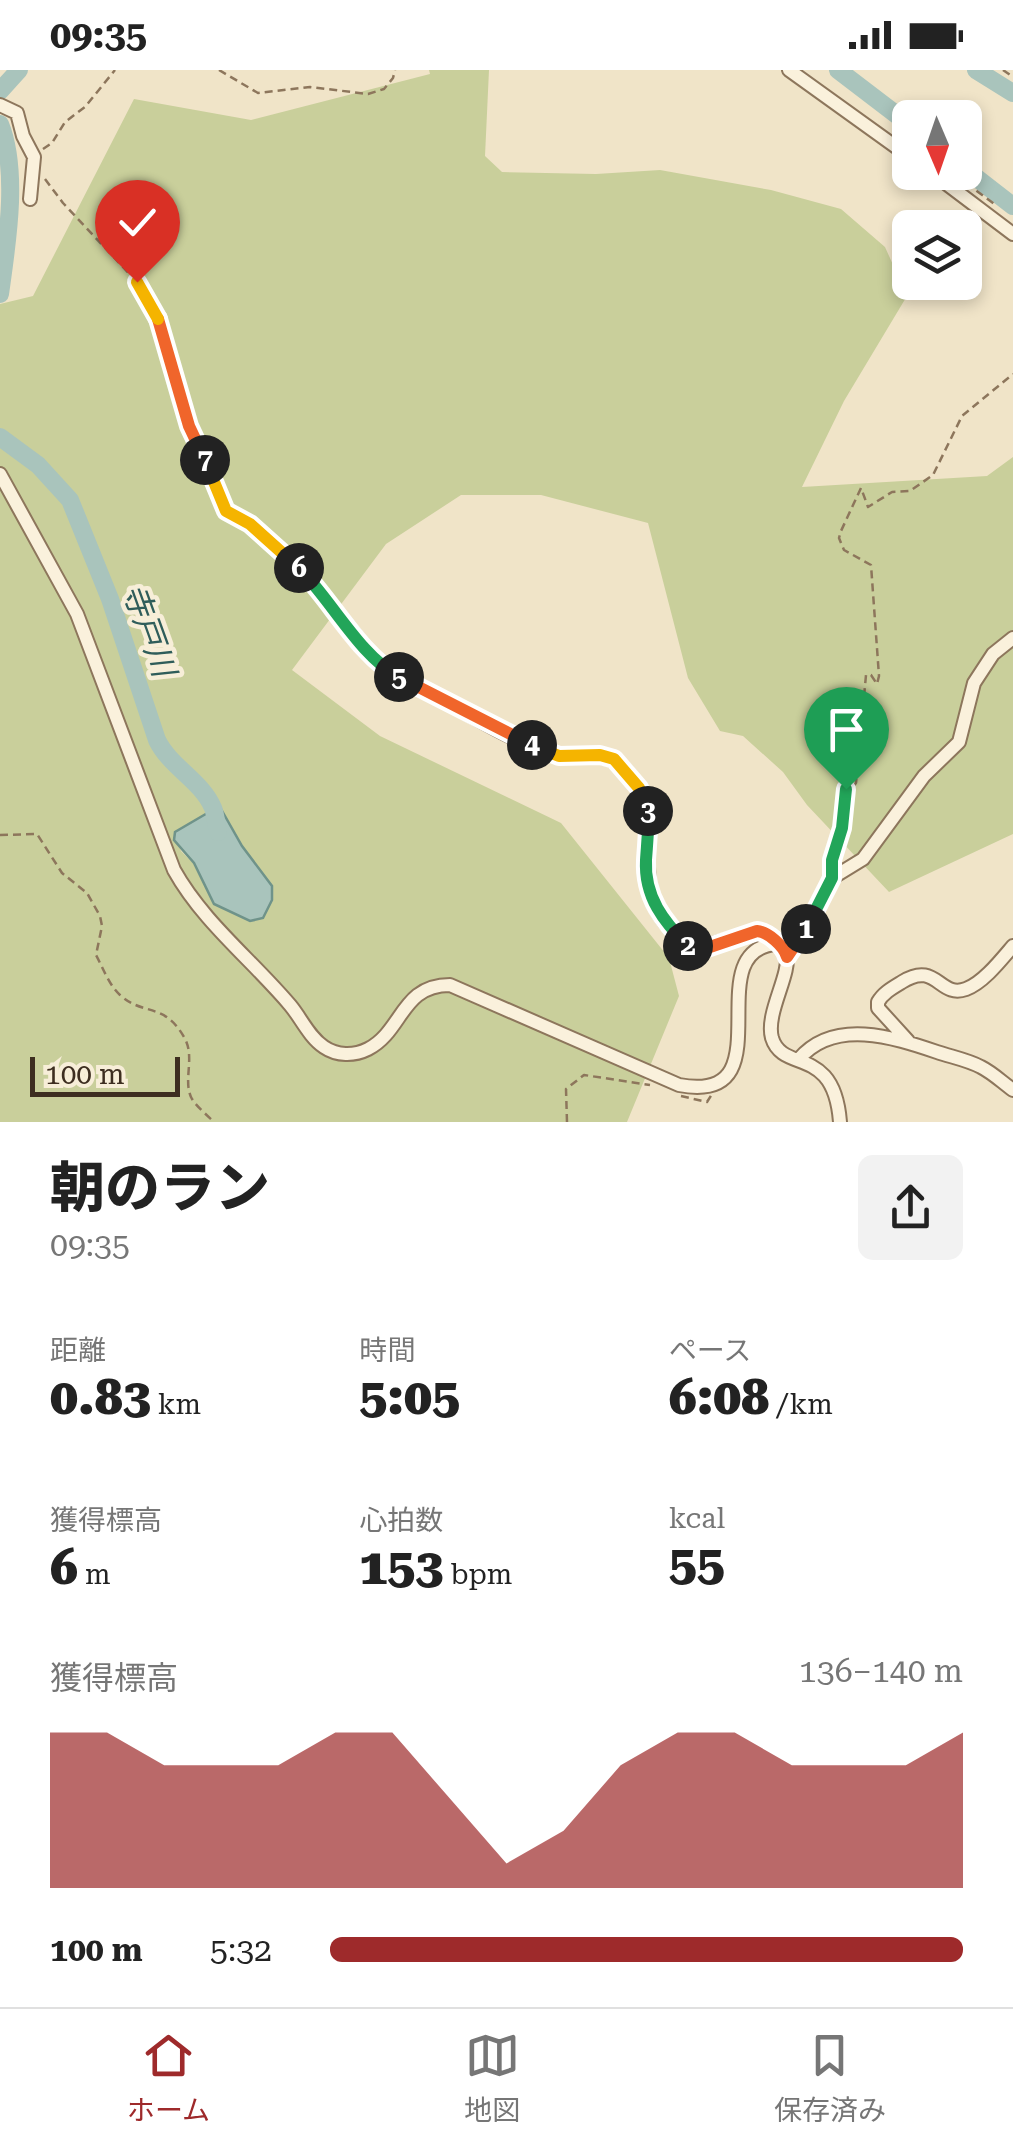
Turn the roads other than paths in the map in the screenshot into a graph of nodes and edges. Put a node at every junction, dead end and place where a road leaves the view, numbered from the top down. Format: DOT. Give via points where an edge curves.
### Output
graph roads {
  1 [pos="789,70"];
  2 [pos="1,104"];
  3 [pos="892,144"];
  4 [pos="955,190"];
  5 [pos="30,200"];
  6 [pos="1013,234"];
  7 [pos="0,474"];
  8 [pos="353,632"];
  9 [pos="1013,638"];
  10 [pos="776,944"];
  11 [pos="1013,946"];
  12 [pos="787,957"];
  13 [pos="908,1041"];
  14 [pos="799,1059"];
  15 [pos="1013,1090"];
  16 [pos="840,1122"];
  1 -- 3 [label="street"];
  2 -- 5 [label="street" via="16,113 34,155"];
  4 -- 6 [label="street"];
  7 -- 10 [label="street" via="77,614 187,894 323,1046 343,1054 364,1051 417,994 450,985 679,1086 714,1085 730,1073 736,1057 744,965 753,953"];
  8 -- 10 [label="street" via="381,666 488,724 559,756 607,756 628,772 647,808 645,864 655,906 688,946 704,949 757,931"];
  9 -- 12 [label="street" via="974,682 959,742 914,788 862,859 832,878"];
  10 -- 12 [label="street"];
  11 -- 13 [label="street" via="969,988 953,990 915,974 884,994 878,1008"];
  12 -- 14 [label="street" via="771,1031 781,1052"];
  13 -- 14 [label="street" via="838,1036 821,1040"];
  13 -- 15 [label="street" via="982,1068"];
  14 -- 16 [label="street" via="832,1084"];
}
